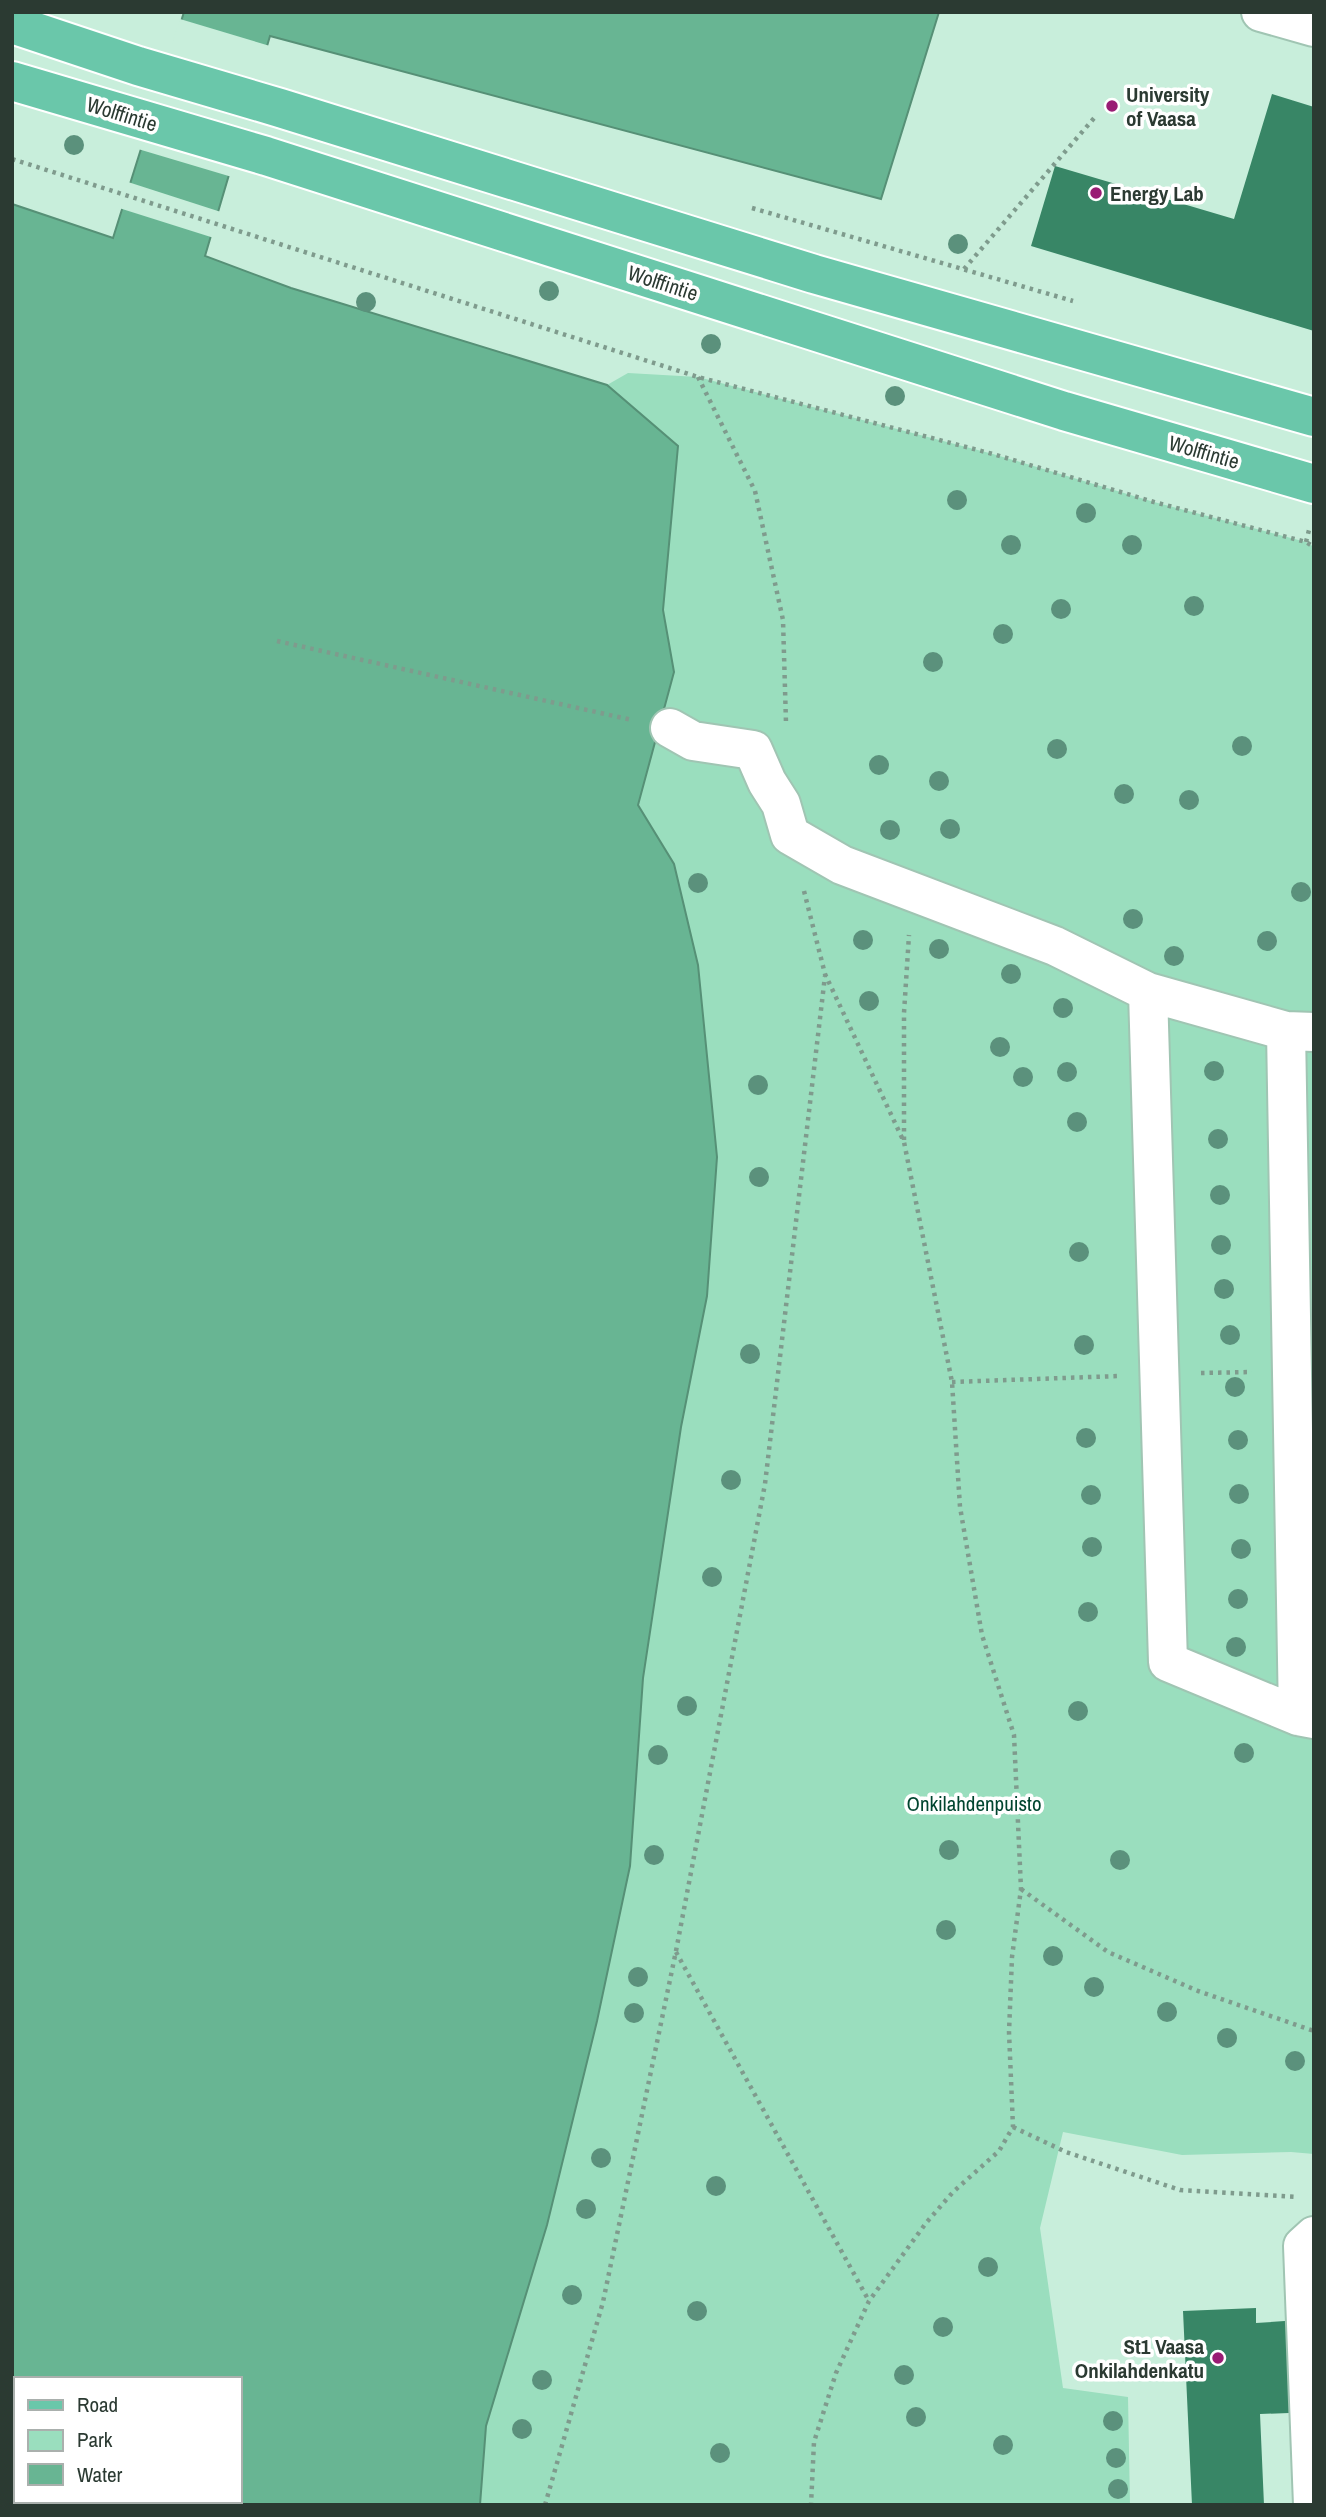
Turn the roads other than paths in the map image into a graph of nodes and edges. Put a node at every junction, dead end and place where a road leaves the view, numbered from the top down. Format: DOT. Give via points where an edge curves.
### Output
graph roads {
  1 [pos="1261,12"];
  2 [pos="12,24"];
  3 [pos="1314,27"];
  4 [pos="12,81"];
  5 [pos="1314,417"];
  6 [pos="1314,484"];
  7 [pos="670,728"];
  8 [pos="1148,992"];
  9 [pos="1300,1031"];
  10 [pos="1306,1718"];
  11 [pos="1314,2236"];
  12 [pos="1313,2505"];
  1 -- 3 [label="lane"];
  2 -- 5 [label="main road" via="814,274"];
  4 -- 6 [label="main road, Wolffintie" via="266,156 1051,407"];
  7 -- 8 [label="lane" via="693,741 753,750 781,804 790,835 842,865 1055,946"];
  8 -- 9 [label="lane"];
  8 -- 10 [label="lane" via="1168,1662"];
  9 -- 10 [label="lane"];
  11 -- 12 [label="lane" via="1303,2246"];
}
